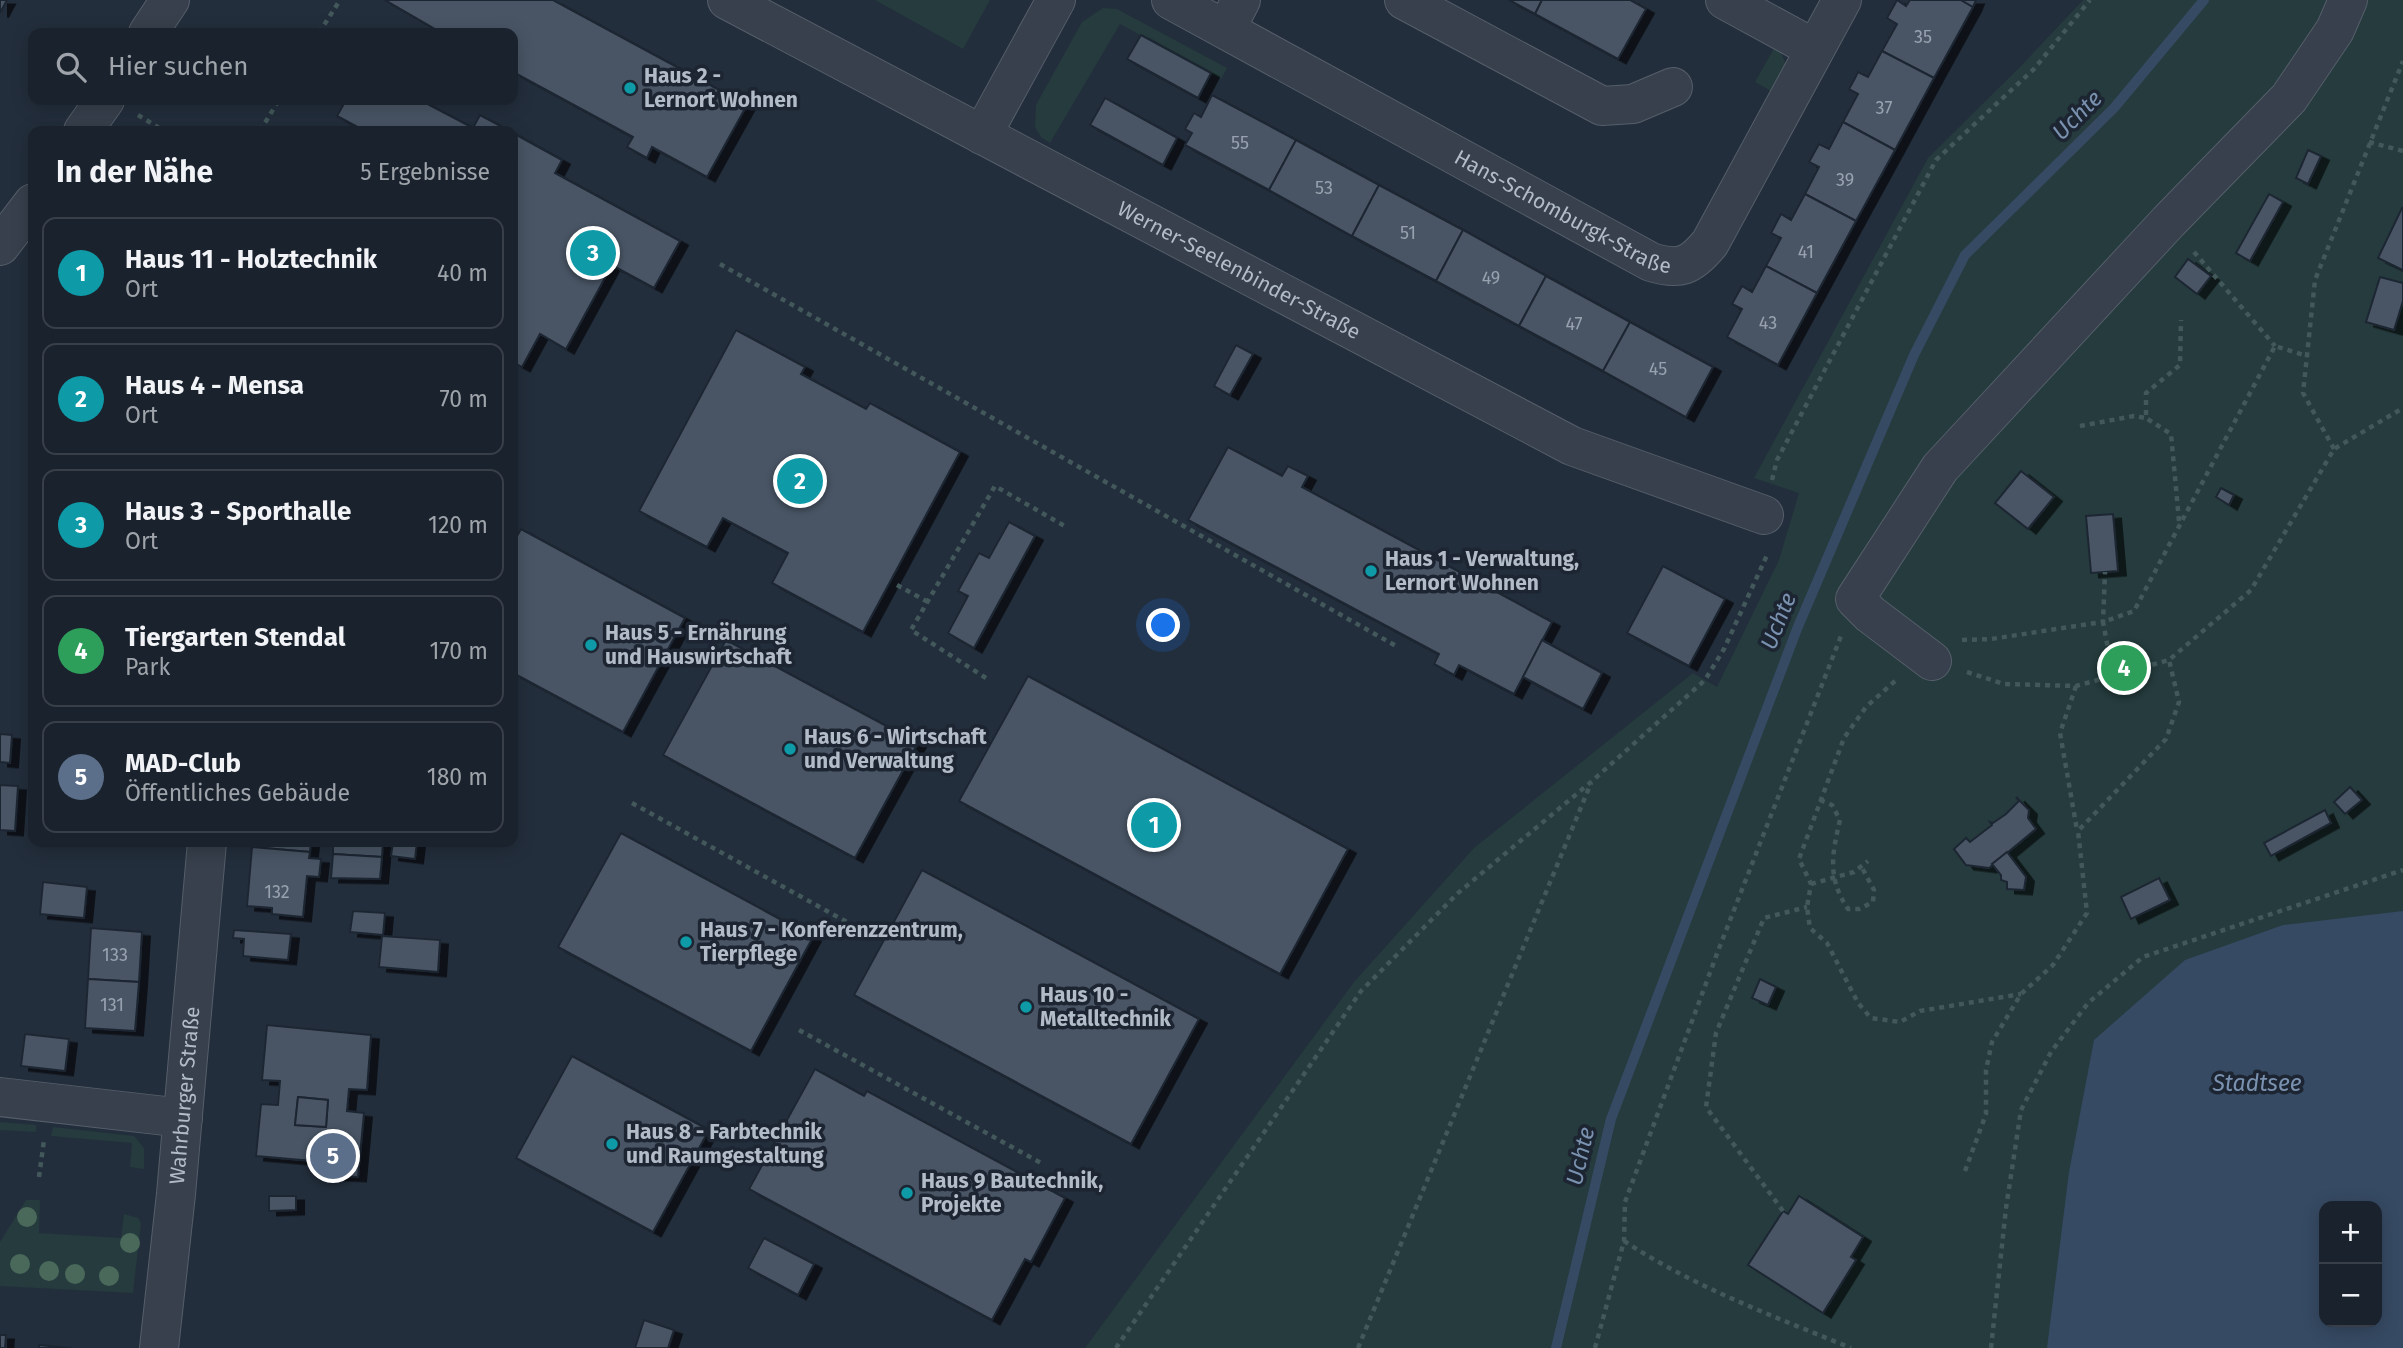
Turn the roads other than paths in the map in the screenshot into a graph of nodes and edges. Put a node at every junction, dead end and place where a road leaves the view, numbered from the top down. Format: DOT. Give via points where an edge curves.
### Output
graph roads {
  1 [pos="170,0"];
  2 [pos="727,0"];
  3 [pos="1056,0"];
  4 [pos="1171,0"];
  5 [pos="1404,0"];
  6 [pos="1725,0"];
  7 [pos="1842,0"];
  8 [pos="2348,0"];
  9 [pos="1234,14"];
  10 [pos="151,28"];
  11 [pos="1815,49"];
  12 [pos="1673,87"];
  13 [pos="101,105"];
  14 [pos="87,126"];
  15 [pos="982,135"];
  16 [pos="28,210"];
  17 [pos="0,246"];
  18 [pos="1764,515"];
  19 [pos="1932,661"];
  20 [pos="207,847"];
  21 [pos="0,1097"];
  22 [pos="183,1118"];
  23 [pos="159,1348"];
  1 -- 10 [label="street"];
  2 -- 15 [label="street, Werner-Seelenbinder-Straße"];
  3 -- 15 [label="street"];
  4 -- 9 [label="street, Hans-Schomburgk-Straße"];
  5 -- 12 [label="street" via="1602,106 1633,104"];
  6 -- 11 [label="street"];
  7 -- 11 [label="street, Hans-Schomburgk-Straße"];
  8 -- 19 [label="street" via="2335,30 2289,97 1940,468 1855,599"];
  9 -- 11 [label="street, Hans-Schomburgk-Straße" via="1651,261 1671,268 1695,261 1710,243"];
  13 -- 14 [label="street"];
  15 -- 18 [label="street, Werner-Seelenbinder-Straße" via="1572,446"];
  16 -- 17 [label="street"];
  20 -- 22 [label="street, Wahrburger Straße"];
  21 -- 22 [label="street"];
  22 -- 23 [label="street, Wahrburger Straße"];
}
